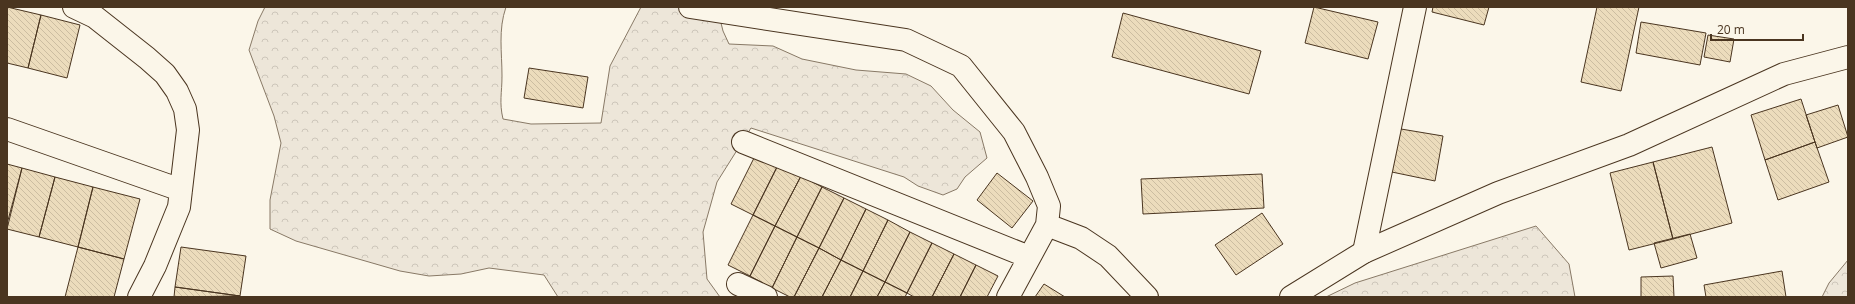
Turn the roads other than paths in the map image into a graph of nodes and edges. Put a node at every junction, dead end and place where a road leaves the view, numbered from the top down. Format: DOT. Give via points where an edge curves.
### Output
graph roads {
  1 [pos="74,7"];
  2 [pos="690,7"];
  3 [pos="1415,7"];
  4 [pos="725,10"];
  5 [pos="1848,56"];
  6 [pos="7,129"];
  7 [pos="743,142"];
  8 [pos="181,190"];
  9 [pos="1047,225"];
  10 [pos="1364,252"];
  11 [pos="1029,257"];
  12 [pos="738,284"];
  13 [pos="139,297"];
  14 [pos="766,297"];
  15 [pos="1008,297"];
  16 [pos="1147,297"];
  17 [pos="1291,297"];
  1 -- 8 [label="street" via="95,17 147,58 165,74 177,92 185,109 188,130"];
  2 -- 4 [label="street"];
  3 -- 10 [label="street"];
  4 -- 9 [label="street" via="906,40 961,66 1014,132 1049,206"];
  5 -- 10 [label="street" via="1784,74 1629,145 1498,193"];
  6 -- 8 [label="street"];
  7 -- 11 [label="street"];
  8 -- 13 [label="street" via="180,206"];
  9 -- 11 [label="street"];
  9 -- 16 [label="street" via="1080,238 1108,256"];
  10 -- 17 [label="street"];
  11 -- 15 [label="street"];
  12 -- 14 [label="street"];
}
